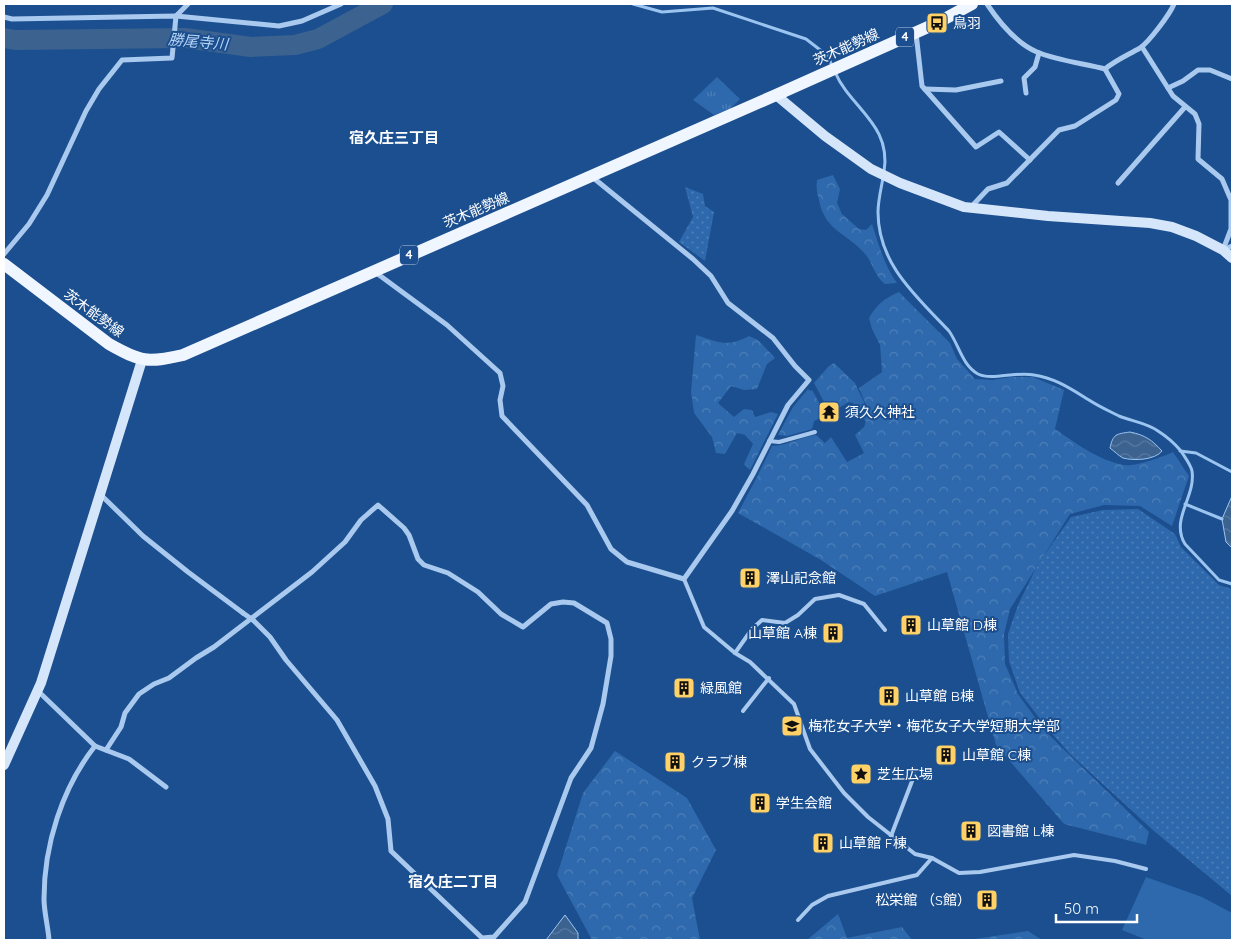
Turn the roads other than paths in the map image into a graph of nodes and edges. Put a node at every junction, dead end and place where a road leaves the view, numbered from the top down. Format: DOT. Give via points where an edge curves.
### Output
graph roads {
  1 [pos="188,4"];
  2 [pos="341,4"];
  3 [pos="972,4"];
  4 [pos="987,4"];
  5 [pos="1174,4"];
  6 [pos="176,16"];
  7 [pos="4,17"];
  8 [pos="916,32"];
  9 [pos="1142,47"];
  10 [pos="1039,53"];
  11 [pos="1106,69"];
  12 [pos="1232,79"];
  13 [pos="1001,81"];
  14 [pos="1168,88"];
  15 [pos="925,89"];
  16 [pos="1026,93"];
  17 [pos="776,95"];
  18 [pos="1186,107"];
  19 [pos="1030,160"];
  20 [pos="591,176"];
  21 [pos="1118,183"];
  22 [pos="971,207"];
  23 [pos="1227,248"];
  24 [pos="4,254"];
  25 [pos="1232,258"];
  26 [pos="4,264"];
  27 [pos="373,271"];
  28 [pos="142,360"];
  29 [pos="815,432"];
  30 [pos="769,441"];
  31 [pos="101,495"];
  32 [pos="684,579"];
  33 [pos="885,630"];
  34 [pos="735,654"];
  35 [pos="768,678"];
  36 [pos="38,691"];
  37 [pos="743,711"];
  38 [pos="95,746"];
  39 [pos="106,750"];
  40 [pos="4,765"];
  41 [pos="913,768"];
  42 [pos="166,787"];
  43 [pos="891,836"];
  44 [pos="932,858"];
  45 [pos="1146,869"];
  46 [pos="798,920"];
  47 [pos="49,940"];
  1 -- 6 [label="street"];
  2 -- 6 [label="street" via="302,21 278,26"];
  3 -- 8 [label="main road, 茨木能勢線 / 4"];
  4 -- 10 [label="street" via="998,20 1027,47"];
  5 -- 9 [label="street"];
  6 -- 7 [label="street"];
  6 -- 24 [label="street" via="172,58 122,60 86,111 47,195 29,224"];
  8 -- 15 [label="street" via="920,79"];
  8 -- 17 [label="main road, 茨木能勢線 / 4"];
  9 -- 11 [label="street"];
  9 -- 14 [label="street"];
  10 -- 11 [label="street"];
  10 -- 16 [label="street" via="1035,67 1024,78"];
  11 -- 19 [label="street" via="1119,94 1116,100 1075,126 1059,130"];
  12 -- 14 [label="street" via="1210,70 1198,70"];
  13 -- 15 [label="street" via="956,90"];
  14 -- 18 [label="street"];
  15 -- 19 [label="street" via="976,147 999,132"];
  17 -- 20 [label="main road, 茨木能勢線 / 4"];
  17 -- 22 [label="street" via="825,136 882,175"];
  18 -- 21 [label="street"];
  18 -- 23 [label="street" via="1195,114 1199,124 1198,159 1222,179 1231,200 1232,229"];
  19 -- 22 [label="street" via="1007,183 988,189"];
  20 -- 27 [label="main road, 茨木能勢線 / 4"];
  20 -- 30 [label="street" via="693,258 711,276 728,303 773,338 809,380 788,404"];
  22 -- 23 [label="street" via="1150,223 1172,227"];
  23 -- 25 [label="street"];
  26 -- 28 [label="main road, 茨木能勢線 / 4" via="108,344"];
  27 -- 28 [label="main road, 茨木能勢線 / 4" via="184,355"];
  27 -- 32 [label="street" via="447,325 500,373 502,416 586,505 611,549 628,562"];
  28 -- 31 [label="street"];
  29 -- 30 [label="lane" via="779,442"];
  30 -- 32 [label="street" via="732,511"];
  31 -- 36 [label="street"];
  31 -- 39 [label="street, bridge" via="144,536 188,572 243,613 253,620 270,637 337,720 375,786 388,819 391,851 482,938 494,936 525,902 571,778 591,748 612,656 607,623 574,604 551,604 523,628 501,614 478,592 448,573 424,565 404,528 378,505 312,572 214,647 139,694"];
  32 -- 34 [label="lane" via="704,627"];
  33 -- 34 [label="lane" via="864,604 839,595 831,596 815,599 785,623 762,620"];
  34 -- 35 [label="lane"];
  35 -- 37 [label="lane"];
  35 -- 43 [label="lane" via="794,704 810,749 844,793"];
  36 -- 38 [label="street"];
  36 -- 40 [label="street"];
  38 -- 39 [label="street"];
  38 -- 47 [label="street" via="69,785 46,855 44,900"];
  39 -- 42 [label="street" via="129,759"];
  41 -- 43 [label="lane" via="914,776"];
  43 -- 44 [label="lane" via="915,854"];
  44 -- 45 [label="lane" via="959,873 1074,855"];
  44 -- 46 [label="lane" via="917,875 828,896 812,905"];
}
